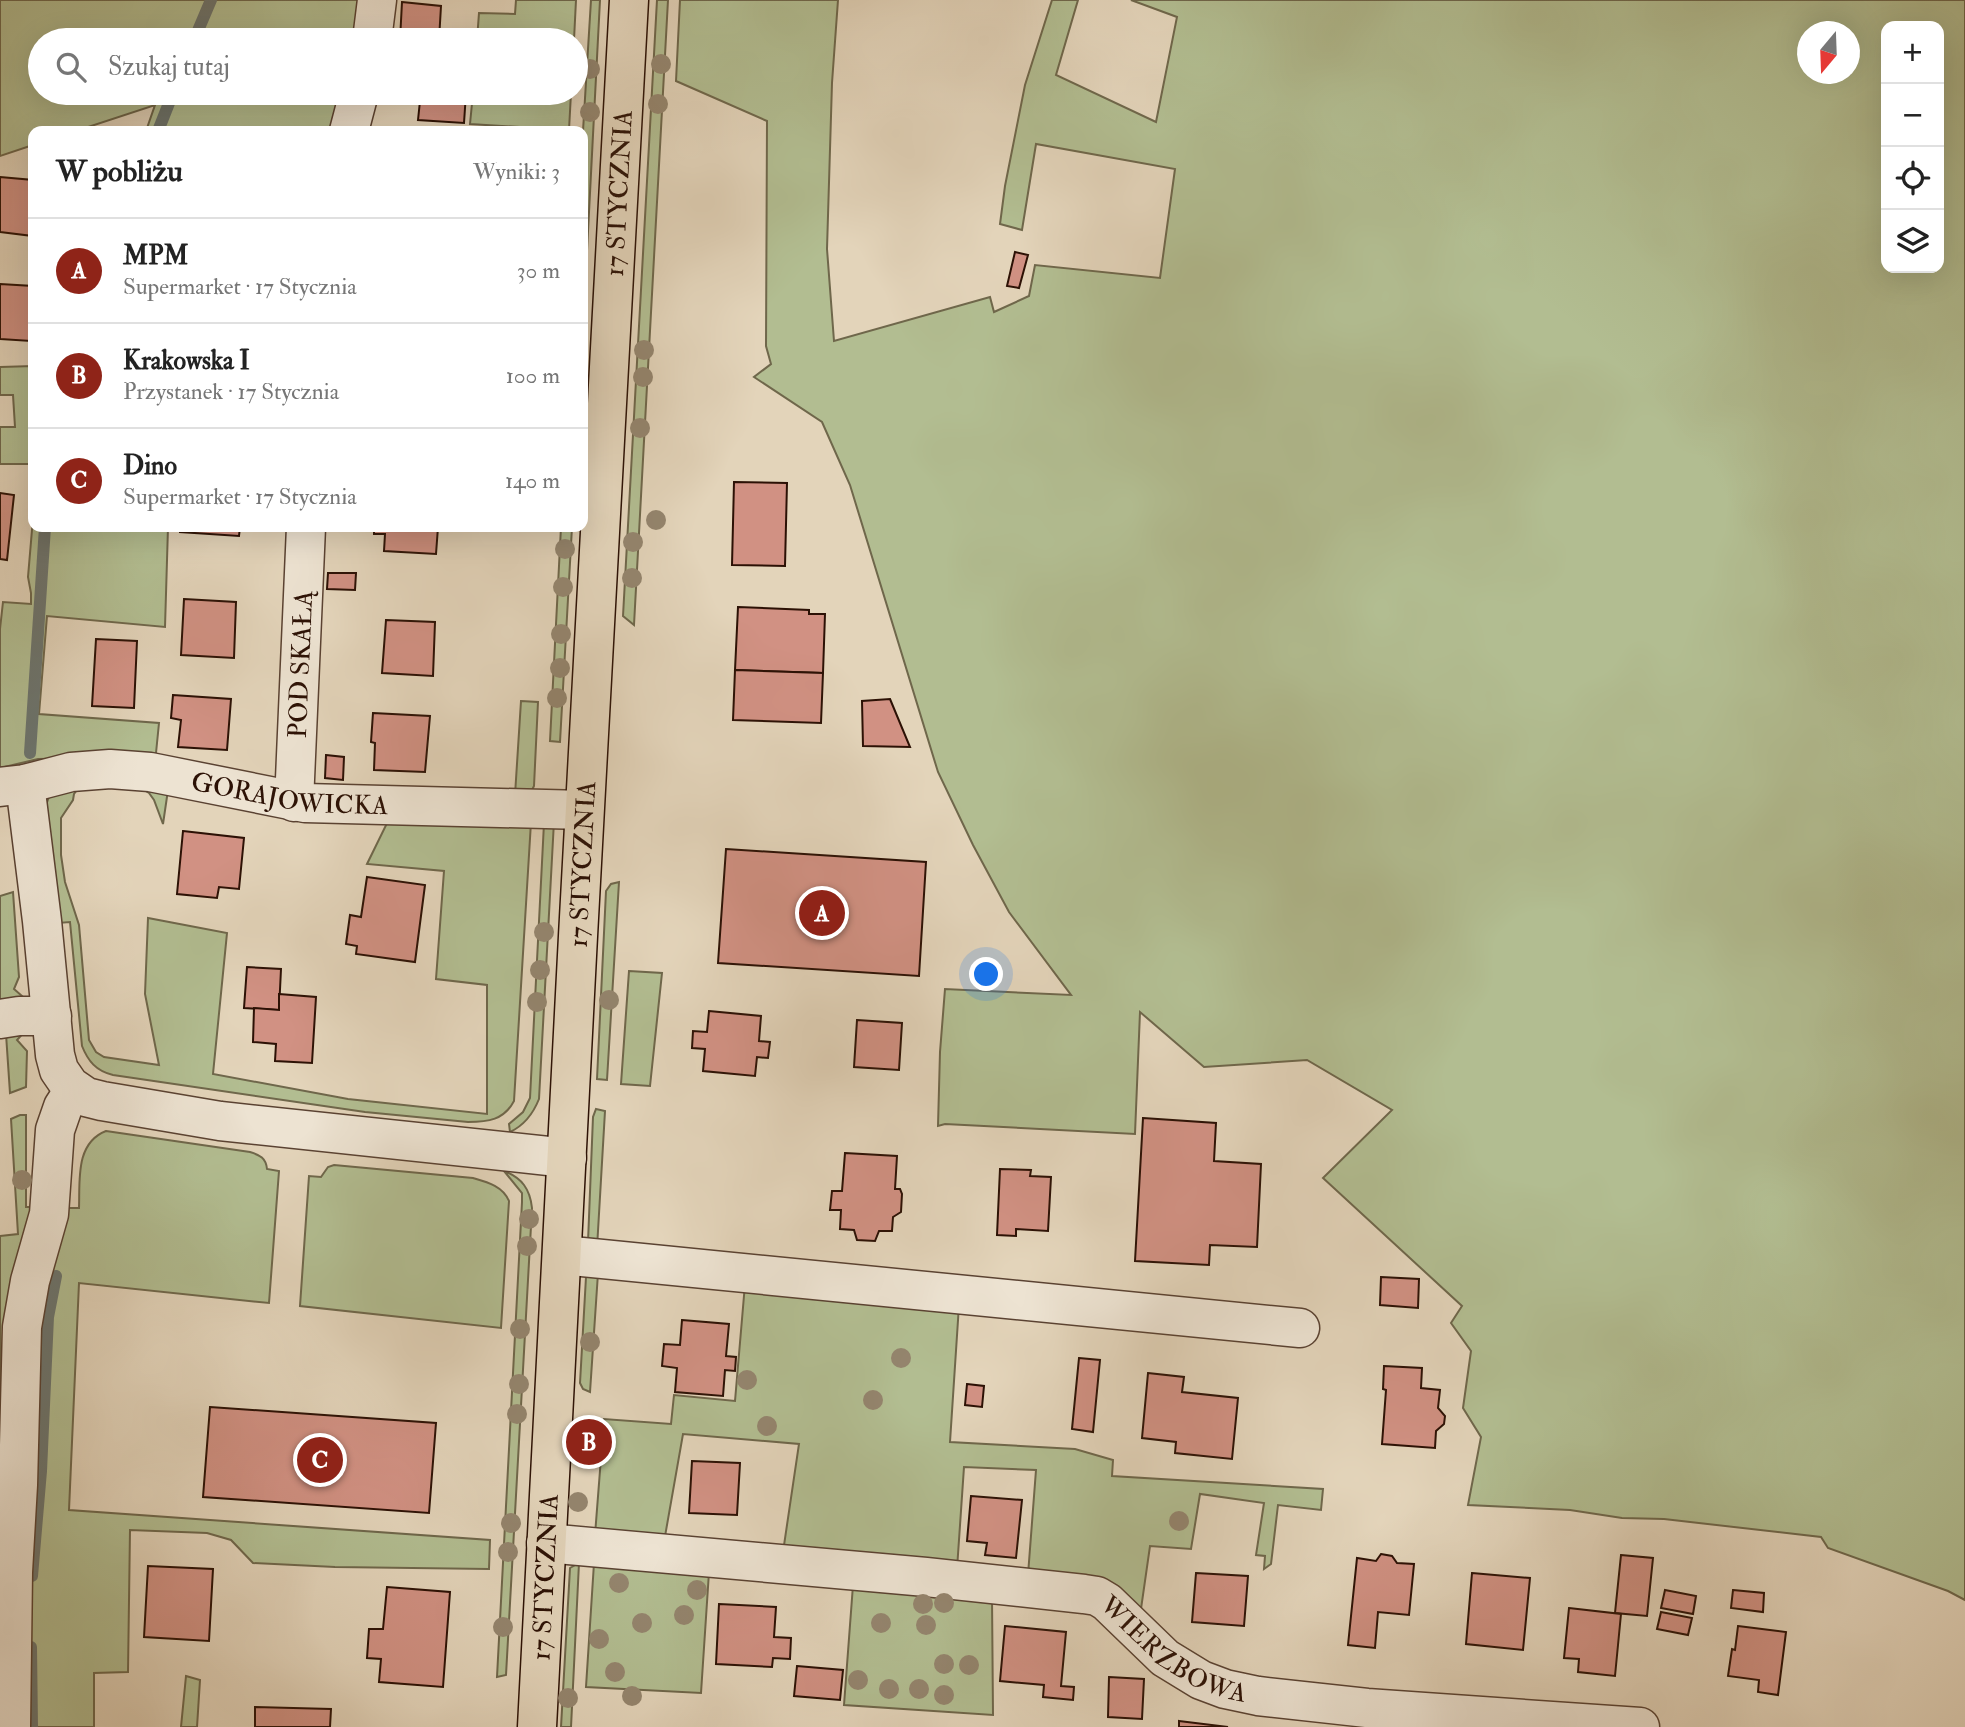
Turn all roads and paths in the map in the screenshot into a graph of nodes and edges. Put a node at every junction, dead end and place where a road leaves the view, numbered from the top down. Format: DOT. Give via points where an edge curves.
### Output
graph roads {
  1 [pos="377,0"];
  2 [pos="629,0"];
  3 [pos="374,28"];
  4 [pos="356,105"];
  5 [pos="350,126"];
  6 [pos="306,532"];
  7 [pos="13,785"];
  8 [pos="294,802"];
  9 [pos="584,810"];
  10 [pos="52,1016"];
  11 [pos="0,1019"];
  12 [pos="74,1090"];
  13 [pos="567,1158"];
  14 [pos="562,1255"];
  15 [pos="1300,1328"];
  16 [pos="546,1543"];
  17 [pos="10,1727"];
  18 [pos="537,1727"];
  19 [pos="1640,1727"];
  1 -- 3 [label="street"];
  2 -- 9 [label="main road, 17 STYCZNIA"];
  4 -- 5 [label="street"];
  6 -- 8 [label="street, POD SKAŁĄ"];
  7 -- 8 [label="street, GORAJOWICKA" via="71,772 131,770"];
  7 -- 10 [label="street"];
  8 -- 9 [label="street, GORAJOWICKA"];
  9 -- 13 [label="main road, 17 STYCZNIA"];
  10 -- 11 [label="street"];
  10 -- 12 [label="street" via="59,1070"];
  12 -- 13 [label="street" via="102,1101 220,1121"];
  12 -- 17 [label="street" via="55,1130 49,1214 22,1327"];
  13 -- 14 [label="main road, 17 STYCZNIA"];
  14 -- 15 [label="street"];
  14 -- 16 [label="main road, 17 STYCZNIA"];
  16 -- 18 [label="main road, 17 STYCZNIA"];
  16 -- 19 [label="street, WIERZBOWA" via="1097,1596 1165,1658 1225,1689 1367,1708"];
}
